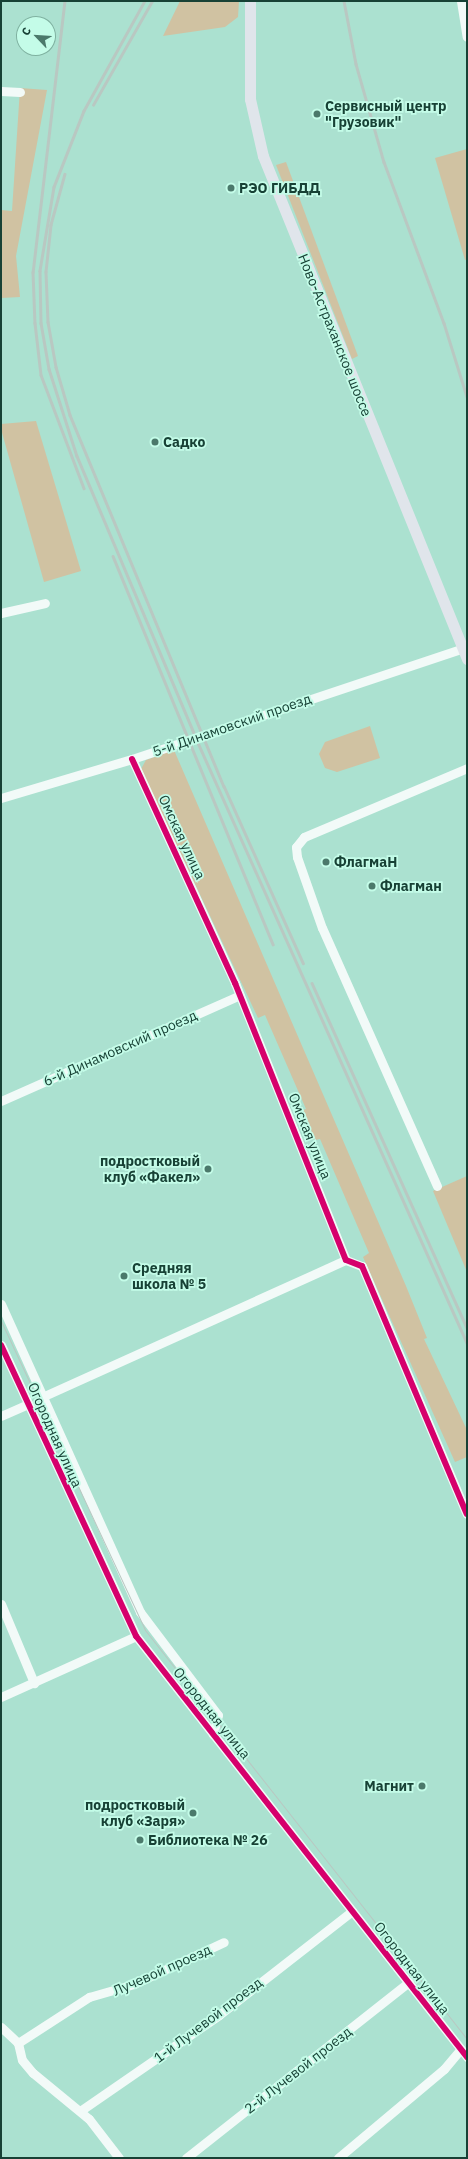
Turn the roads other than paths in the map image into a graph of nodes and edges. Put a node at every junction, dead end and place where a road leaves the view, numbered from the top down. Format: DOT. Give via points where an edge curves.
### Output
graph roads {
  1 [pos="250,1"];
  2 [pos="461,1"];
  3 [pos="467,37"];
  4 [pos="1,91"];
  5 [pos="20,92"];
  6 [pos="45,603"];
  7 [pos="1,613"];
  8 [pos="465,647"];
  9 [pos="467,659"];
  10 [pos="132,759"];
  11 [pos="467,768"];
  12 [pos="1,798"];
  13 [pos="240,995"];
  14 [pos="1,1101"];
  15 [pos="437,1186"];
  16 [pos="346,1260"];
  17 [pos="1,1304"];
  18 [pos="1,1345"];
  19 [pos="42,1397"];
  20 [pos="28,1404"];
  21 [pos="1,1416"];
  22 [pos="467,1514"];
  23 [pos="1,1604"];
  24 [pos="136,1636"];
  25 [pos="34,1682"];
  26 [pos="1,1697"];
  27 [pos="213,1734"];
  28 [pos="352,1911"];
  29 [pos="224,1942"];
  30 [pos="409,1982"];
  31 [pos="1,2027"];
  32 [pos="18,2043"];
  33 [pos="461,2049"];
  34 [pos="467,2057"];
  35 [pos="80,2111"];
  36 [pos="119,2158"];
  37 [pos="186,2158"];
  38 [pos="338,2158"];
  1 -- 8 [label="main road, Ново-Астраханское шоссе" via="250,100 263,156"];
  2 -- 3 [label="street"];
  4 -- 5 [label="street"];
  6 -- 7 [label="street"];
  8 -- 9 [label="main road, Ново-Астраханское шоссе"];
  8 -- 10 [label="street, 5-й Динамовский проезд"];
  10 -- 12 [label="street, 5-й Динамовский проезд"];
  10 -- 13 [label="street, Омская улица"];
  11 -- 15 [label="street" via="304,837 296,846 297,857 325,935"];
  13 -- 14 [label="street, 6-й Динамовский проезд"];
  13 -- 16 [label="street, Омская улица"];
  16 -- 19 [label="street"];
  16 -- 22 [label="street" via="362,1266"];
  17 -- 19 [label="street, Огородная улица"];
  18 -- 20 [label="street, Огородная улица"];
  19 -- 27 [label="street, Огородная улица" via="140,1612 218,1715"];
  20 -- 21 [label="street"];
  20 -- 24 [label="street, Огородная улица"];
  23 -- 25 [label="street"];
  24 -- 25 [label="street"];
  24 -- 27 [label="street, Огородная улица"];
  25 -- 26 [label="street"];
  27 -- 28 [label="street, Огородная улица"];
  28 -- 30 [label="street, Огородная улица"];
  28 -- 35 [label="street, 1-й Лучевой проезд" via="219,2015"];
  29 -- 32 [label="street, Лучевой проезд" via="134,1984 89,1997"];
  30 -- 33 [label="street, Огородная улица"];
  30 -- 37 [label="street, 2-й Лучевой проезд"];
  31 -- 32 [label="street"];
  32 -- 35 [label="street" via="22,2060 33,2073"];
  33 -- 34 [label="street, Огородная улица"];
  33 -- 38 [label="street" via="444,2069"];
  35 -- 36 [label="street"];
}
